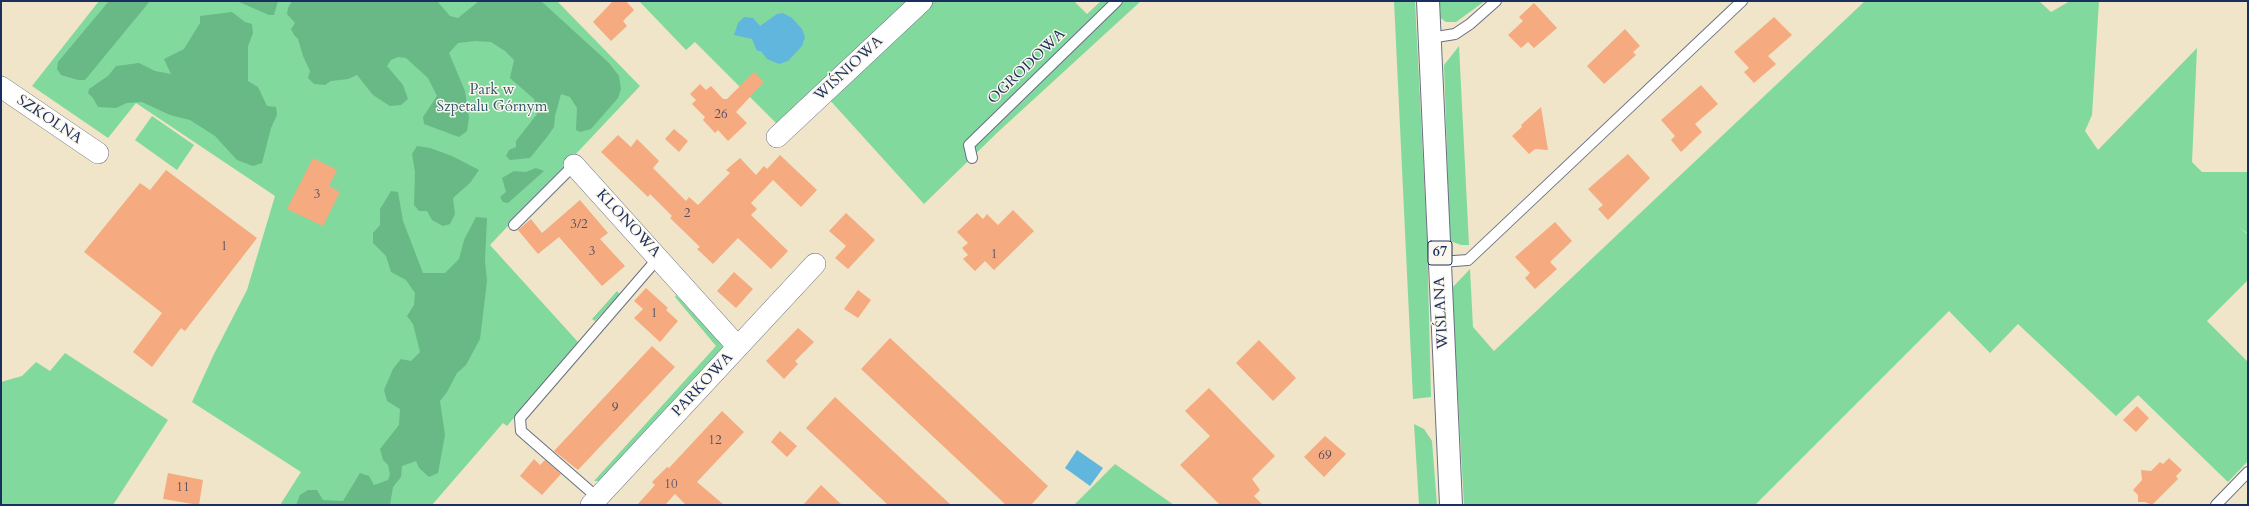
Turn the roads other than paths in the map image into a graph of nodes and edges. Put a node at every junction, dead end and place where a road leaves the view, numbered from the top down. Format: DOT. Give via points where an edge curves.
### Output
graph roads {
  1 [pos="922,1"];
  2 [pos="1117,1"];
  3 [pos="1428,1"];
  4 [pos="1496,1"];
  5 [pos="1742,1"];
  6 [pos="1430,38"];
  7 [pos="1,87"];
  8 [pos="777,137"];
  9 [pos="98,153"];
  10 [pos="972,158"];
  11 [pos="574,165"];
  12 [pos="514,225"];
  13 [pos="659,257"];
  14 [pos="1440,262"];
  15 [pos="815,264"];
  16 [pos="738,347"];
  17 [pos="2248,472"];
  18 [pos="594,502"];
  19 [pos="1451,505"];
  20 [pos="2216,505"];
  1 -- 8 [label="street, WIŚNIOWA"];
  2 -- 10 [label="lane, OGRODOWA" via="969,144"];
  3 -- 6 [label="main road, WIŚLANA / 67"];
  4 -- 6 [label="lane" via="1470,24 1454,34"];
  5 -- 14 [label="lane" via="1468,260"];
  6 -- 14 [label="main road, WIŚLANA / 67"];
  7 -- 9 [label="street, SZKOLNA"];
  11 -- 12 [label="lane, KLONOWA"];
  11 -- 13 [label="street, KLONOWA"];
  13 -- 16 [label="street, KLONOWA"];
  13 -- 18 [label="lane" via="520,418 521,431"];
  14 -- 19 [label="main road, WIŚLANA / 67"];
  15 -- 16 [label="street, PARKOWA"];
  16 -- 18 [label="street, PARKOWA"];
  17 -- 20 [label="lane"];
}
